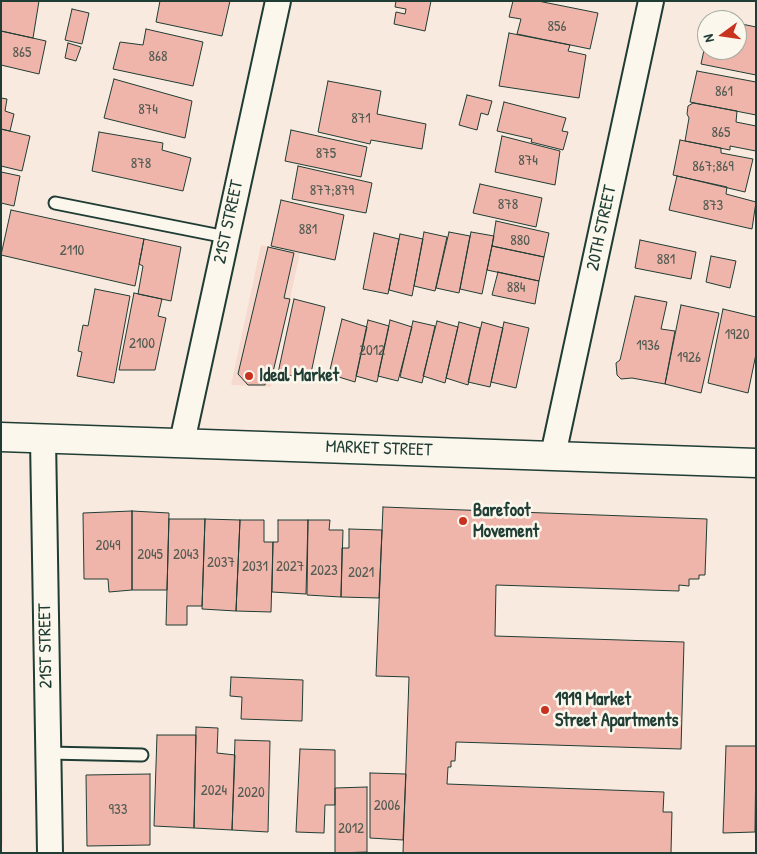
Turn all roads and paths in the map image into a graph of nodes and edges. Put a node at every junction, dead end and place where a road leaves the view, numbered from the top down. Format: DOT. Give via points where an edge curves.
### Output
graph roads {
  1 [pos="278,1"];
  2 [pos="651,1"];
  3 [pos="55,203"];
  4 [pos="226,236"];
  5 [pos="1,437"];
  6 [pos="42,439"];
  7 [pos="182,442"];
  8 [pos="553,455"];
  9 [pos="756,463"];
  10 [pos="48,753"];
  11 [pos="142,755"];
  12 [pos="50,853"];
  1 -- 4 [label="street, 21ST STREET"];
  2 -- 8 [label="street, 20TH STREET"];
  3 -- 4 [label="lane"];
  4 -- 7 [label="street, 21ST STREET"];
  5 -- 6 [label="main road, MARKET STREET"];
  6 -- 7 [label="main road, MARKET STREET"];
  6 -- 10 [label="street, 21ST STREET"];
  7 -- 8 [label="main road, MARKET STREET"];
  8 -- 9 [label="main road, MARKET STREET"];
  10 -- 11 [label="lane"];
  10 -- 12 [label="street, 21ST STREET"];
}
